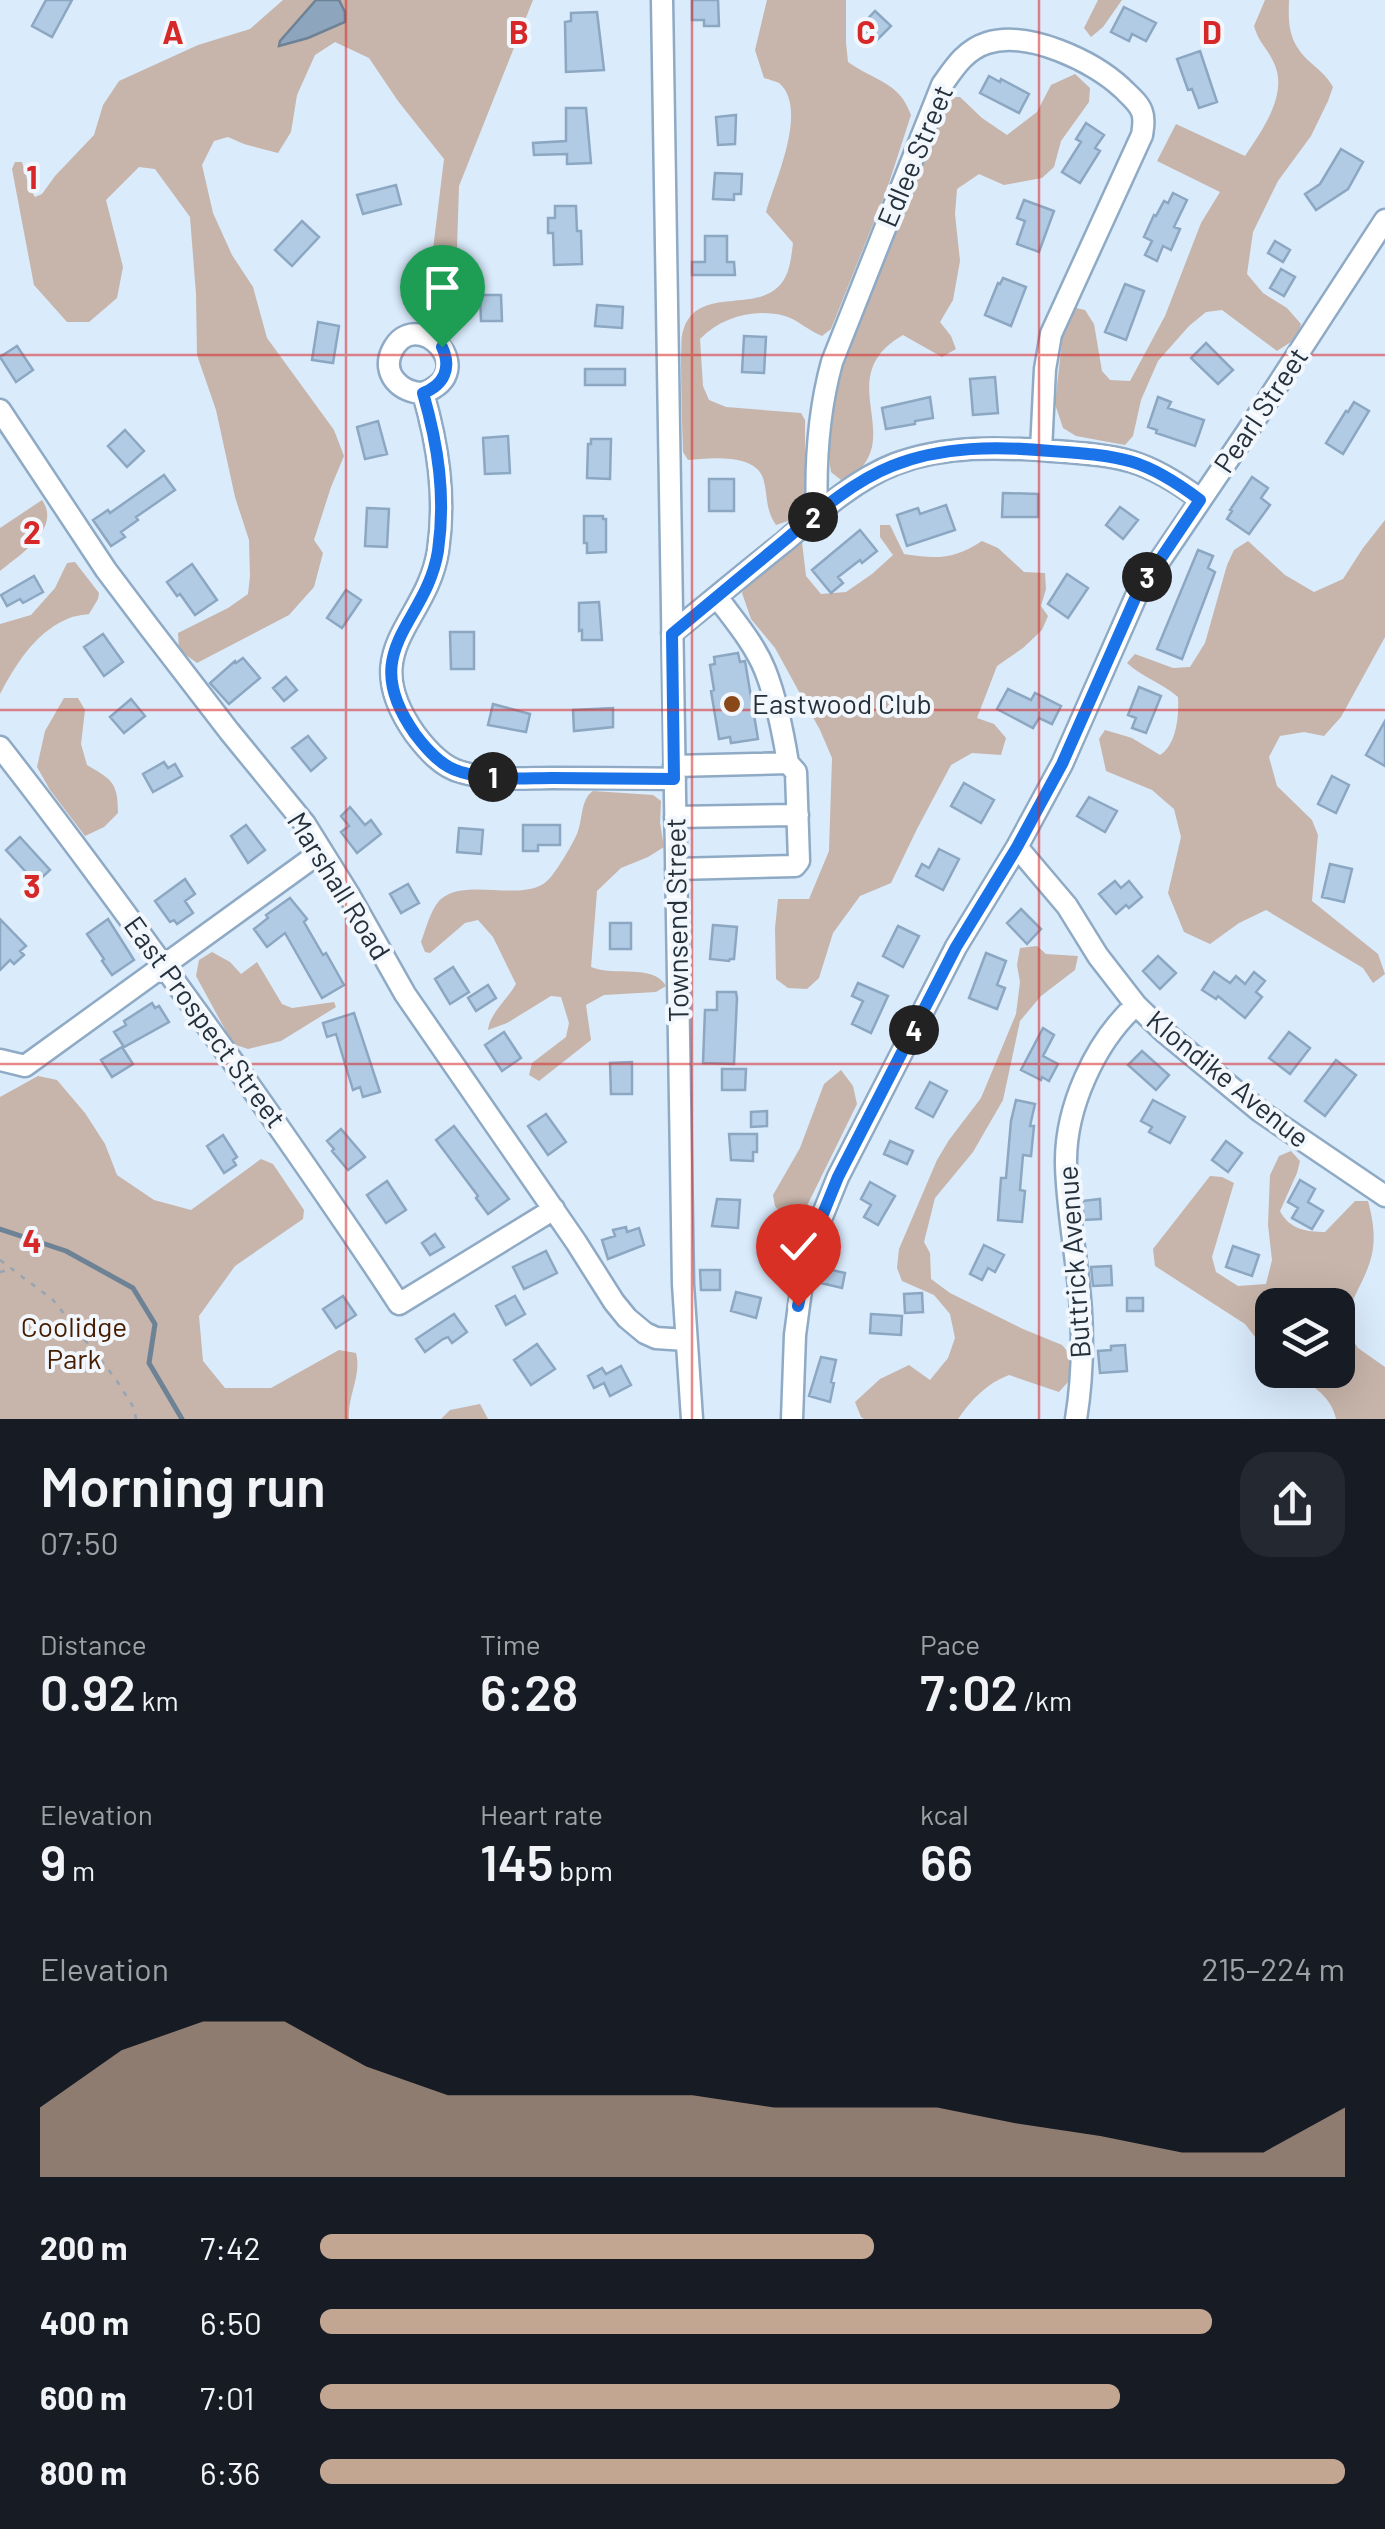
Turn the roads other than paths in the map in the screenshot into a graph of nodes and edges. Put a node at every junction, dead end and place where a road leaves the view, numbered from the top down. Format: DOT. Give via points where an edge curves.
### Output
graph roads {
  1 [pos="662,0"];
  2 [pos="1385,220"];
  3 [pos="423,393"];
  4 [pos="0,410"];
  5 [pos="1041,450"];
  6 [pos="1200,500"];
  7 [pos="817,514"];
  8 [pos="716,597"];
  9 [pos="672,634"];
  10 [pos="0,747"];
  11 [pos="788,763"];
  12 [pos="674,772"];
  13 [pos="798,814"];
  14 [pos="675,817"];
  15 [pos="1017,847"];
  16 [pos="322,850"];
  17 [pos="676,870"];
  18 [pos="165,965"];
  19 [pos="1136,1005"];
  20 [pos="0,1060"];
  21 [pos="1385,1196"];
  22 [pos="554,1209"];
  23 [pos="686,1340"];
  24 [pos="692,1419"];
  25 [pos="792,1419"];
  26 [pos="1076,1419"];
  1 -- 9 [label="street, Townsend Street"];
  2 -- 6 [label="street, Pearl Street"];
  3 -- 12 [label="street" via="439,454 441,500 434,566 393,660 393,686 406,719 444,764 471,774"];
  4 -- 16 [label="street, Marshall Road" via="106,570"];
  5 -- 6 [label="street" via="1140,462"];
  5 -- 7 [label="street" via="960,449 916,457 879,471"];
  5 -- 7 [label="street, Edlee Street" via="1051,334 1144,122 1126,92 1080,58 993,42 968,53 942,85 832,362 817,438"];
  6 -- 15 [label="street, Pearl Street" via="1137,594 1062,764"];
  7 -- 8 [label="street"];
  8 -- 9 [label="street"];
  8 -- 11 [label="street" via="764,668"];
  9 -- 12 [label="street, Townsend Street"];
  10 -- 18 [label="street, East Prospect Street"];
  11 -- 12 [label="street"];
  11 -- 13 [label="street" via="796,772"];
  12 -- 14 [label="street, Townsend Street"];
  13 -- 14 [label="street"];
  13 -- 17 [label="street" via="795,866"];
  14 -- 17 [label="street, Townsend Street"];
  15 -- 19 [label="street, Klondike Avenue"];
  15 -- 25 [label="street, Pearl Street" via="956,947 823,1209 798,1306"];
  16 -- 18 [label="street"];
  16 -- 22 [label="street, Marshall Road" via="405,994"];
  17 -- 23 [label="street, Townsend Street"];
  18 -- 20 [label="street" via="25,1066"];
  18 -- 22 [label="street, East Prospect Street" via="399,1304"];
  19 -- 21 [label="street, Klondike Avenue" via="1262,1112"];
  19 -- 26 [label="street, Buttrick Avenue" via="1102,1044 1072,1117 1066,1161 1083,1356"];
  22 -- 23 [label="street, Marshall Road" via="627,1318 656,1338"];
  23 -- 24 [label="street, Townsend Street"];
}
